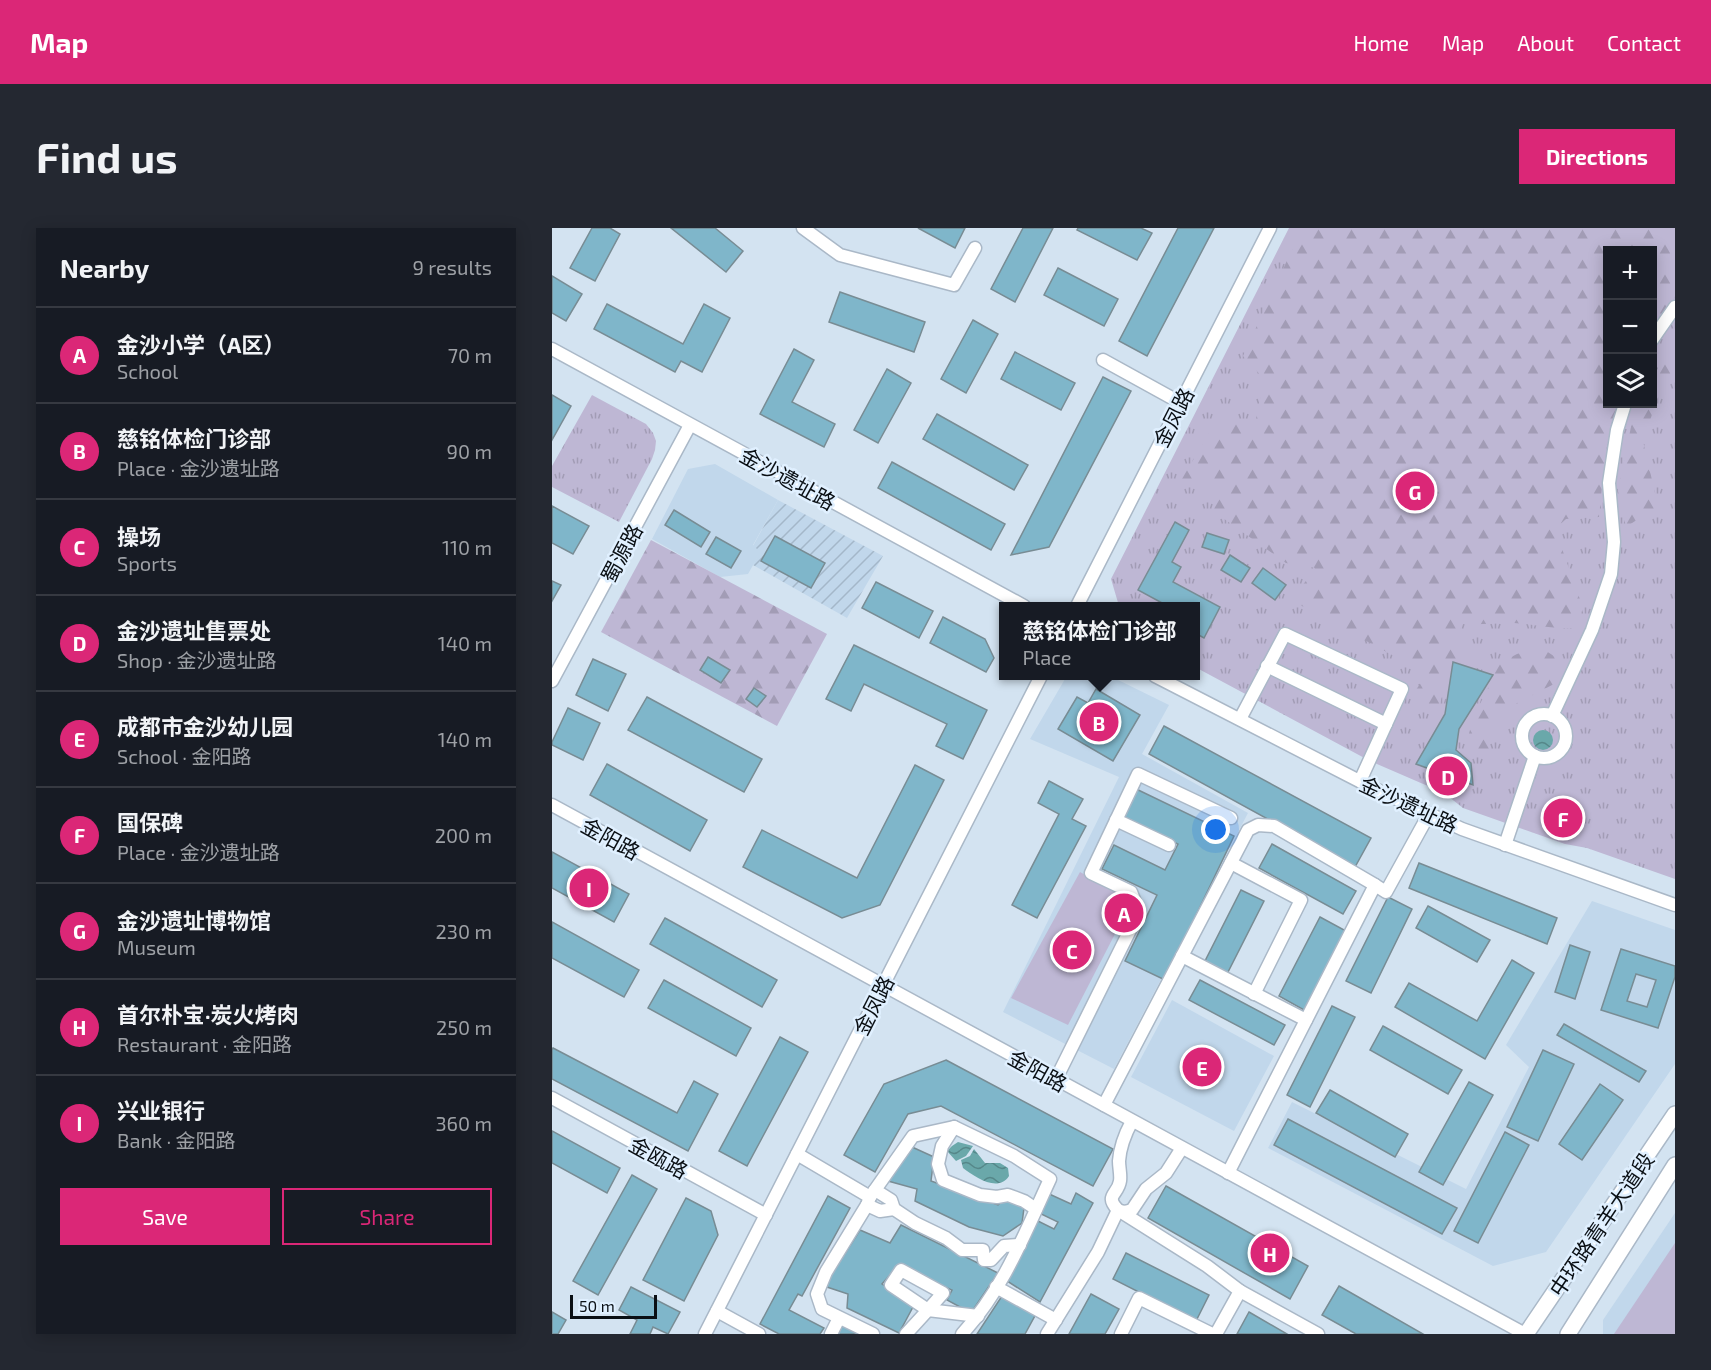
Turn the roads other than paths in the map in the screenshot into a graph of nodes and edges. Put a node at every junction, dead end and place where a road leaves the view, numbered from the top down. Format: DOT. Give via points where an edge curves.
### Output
graph roads {
  1 [pos="803,228"];
  2 [pos="1270,228"];
  3 [pos="975,248"];
  4 [pos="1675,307"];
  5 [pos="1657,334"];
  6 [pos="552,349"];
  7 [pos="1103,360"];
  8 [pos="1181,403"];
  9 [pos="1624,408"];
  10 [pos="690,425"];
  11 [pos="1016,602"];
  12 [pos="1079,602"];
  13 [pos="1268,666"];
  14 [pos="1038,680"];
  15 [pos="1165,680"];
  16 [pos="552,681"];
  17 [pos="1552,716"];
  18 [pos="1240,719"];
  19 [pos="1386,724"];
  20 [pos="1535,756"];
  21 [pos="1360,781"];
  22 [pos="552,805"];
  23 [pos="1429,814"];
  24 [pos="1231,818"];
  25 [pos="1116,820"];
  26 [pos="1169,845"];
  27 [pos="1505,845"];
  28 [pos="1231,863"];
  29 [pos="1375,885"];
  30 [pos="1675,905"];
  31 [pos="1182,956"];
  32 [pos="883,985"];
  33 [pos="1254,994"];
  34 [pos="1306,1020"];
  35 [pos="1056,1079"];
  36 [pos="552,1098"];
  37 [pos="1104,1105"];
  38 [pos="1675,1114"];
  39 [pos="1132,1120"];
  40 [pos="954,1126"];
  41 [pos="1182,1148"];
  42 [pos="797,1154"];
  43 [pos="1675,1165"];
  44 [pos="1228,1173"];
  45 [pos="871,1197"];
  46 [pos="1036,1209"];
  47 [pos="1118,1210"];
  48 [pos="766,1215"];
  49 [pos="1020,1245"];
  50 [pos="996,1287"];
  51 [pos="1240,1291"];
  52 [pos="717,1311"];
  53 [pos="978,1316"];
  54 [pos="839,1318"];
  55 [pos="1056,1320"];
  56 [pos="707,1333"];
  57 [pos="759,1334"];
  58 [pos="831,1334"];
  59 [pos="873,1334"];
  60 [pos="906,1334"];
  61 [pos="962,1334"];
  62 [pos="1047,1334"];
  63 [pos="1120,1334"];
  64 [pos="1212,1334"];
  65 [pos="1216,1334"];
  66 [pos="1318,1334"];
  67 [pos="1526,1334"];
  68 [pos="1568,1334"];
  1 -- 3 [label="street" via="840,255 954,285"];
  2 -- 8 [label="street, 金凤路"];
  4 -- 5 [label="street"];
  6 -- 10 [label="street, 金沙遗址路"];
  7 -- 8 [label="street"];
  8 -- 12 [label="street, 金凤路"];
  9 -- 17 [label="street" via="1609,483 1614,542 1611,574 1592,630"];
  10 -- 11 [label="street, 金沙遗址路"];
  10 -- 16 [label="street, 蜀源路"];
  13 -- 18 [label="street"];
  13 -- 19 [label="street"];
  13 -- 19 [label="street" via="1285,634 1402,689"];
  14 -- 32 [label="street, 金凤路"];
  15 -- 18 [label="street, 金沙遗址路"];
  17 -- 20 [label="street" via="1530,719 1522,732 1524,747"];
  17 -- 20 [label="street" via="1565,731 1564,745 1549,758"];
  18 -- 21 [label="street, 金沙遗址路"];
  19 -- 21 [label="street"];
  20 -- 27 [label="street"];
  21 -- 23 [label="street, 金沙遗址路"];
  22 -- 32 [label="street, 金阳路"];
  23 -- 27 [label="street, 金沙遗址路"];
  23 -- 29 [label="street" via="1386,892"];
  24 -- 25 [label="street" via="1137,774"];
  25 -- 26 [label="street"];
  25 -- 35 [label="street" via="1091,873 1131,892 1139,912"];
  27 -- 30 [label="street, 金沙遗址路"];
  28 -- 29 [label="street" via="1248,830 1258,825 1274,826"];
  28 -- 31 [label="street"];
  28 -- 33 [label="street" via="1301,900"];
  29 -- 34 [label="street"];
  31 -- 33 [label="street"];
  31 -- 37 [label="street"];
  32 -- 35 [label="street, 金阳路"];
  32 -- 42 [label="street, 金凤路"];
  33 -- 34 [label="street"];
  34 -- 44 [label="street"];
  35 -- 37 [label="street, 金阳路"];
  36 -- 48 [label="street, 金瓯路"];
  37 -- 39 [label="street, 金阳路"];
  38 -- 67 [label="main road, 中环路青羊大道段"];
  39 -- 41 [label="street, 金阳路"];
  39 -- 47 [label="street" via="1121,1144 1120,1182 1111,1198"];
  40 -- 45 [label="street" via="913,1136"];
  40 -- 46 [label="street" via="1050,1179"];
  40 -- 46 [label="street" via="942,1146 938,1164 943,1180 980,1195 1008,1195"];
  41 -- 44 [label="street, 金阳路"];
  41 -- 47 [label="street" via="1166,1173 1146,1189 1132,1210"];
  42 -- 45 [label="street"];
  42 -- 48 [label="street, 金凤路"];
  43 -- 68 [label="main road, 中环路青羊大道段"];
  44 -- 67 [label="street, 金阳路"];
  45 -- 49 [label="street" via="891,1200 894,1209 962,1250 982,1250 984,1260 992,1260 1004,1246"];
  45 -- 54 [label="street" via="825,1272 817,1294 822,1309"];
  46 -- 49 [label="street"];
  47 -- 51 [label="street"];
  47 -- 55 [label="street" via="1098,1252"];
  48 -- 52 [label="street, 金凤路"];
  49 -- 50 [label="street"];
  50 -- 53 [label="street"];
  50 -- 55 [label="street"];
  51 -- 65 [label="street"];
  51 -- 66 [label="street"];
  52 -- 56 [label="street, 金凤路"];
  52 -- 57 [label="street"];
  53 -- 60 [label="street" via="928,1310"];
  53 -- 61 [label="street"];
  54 -- 58 [label="street"];
  54 -- 59 [label="street"];
  55 -- 62 [label="street"];
  63 -- 64 [label="street" via="1139,1298"];
}
